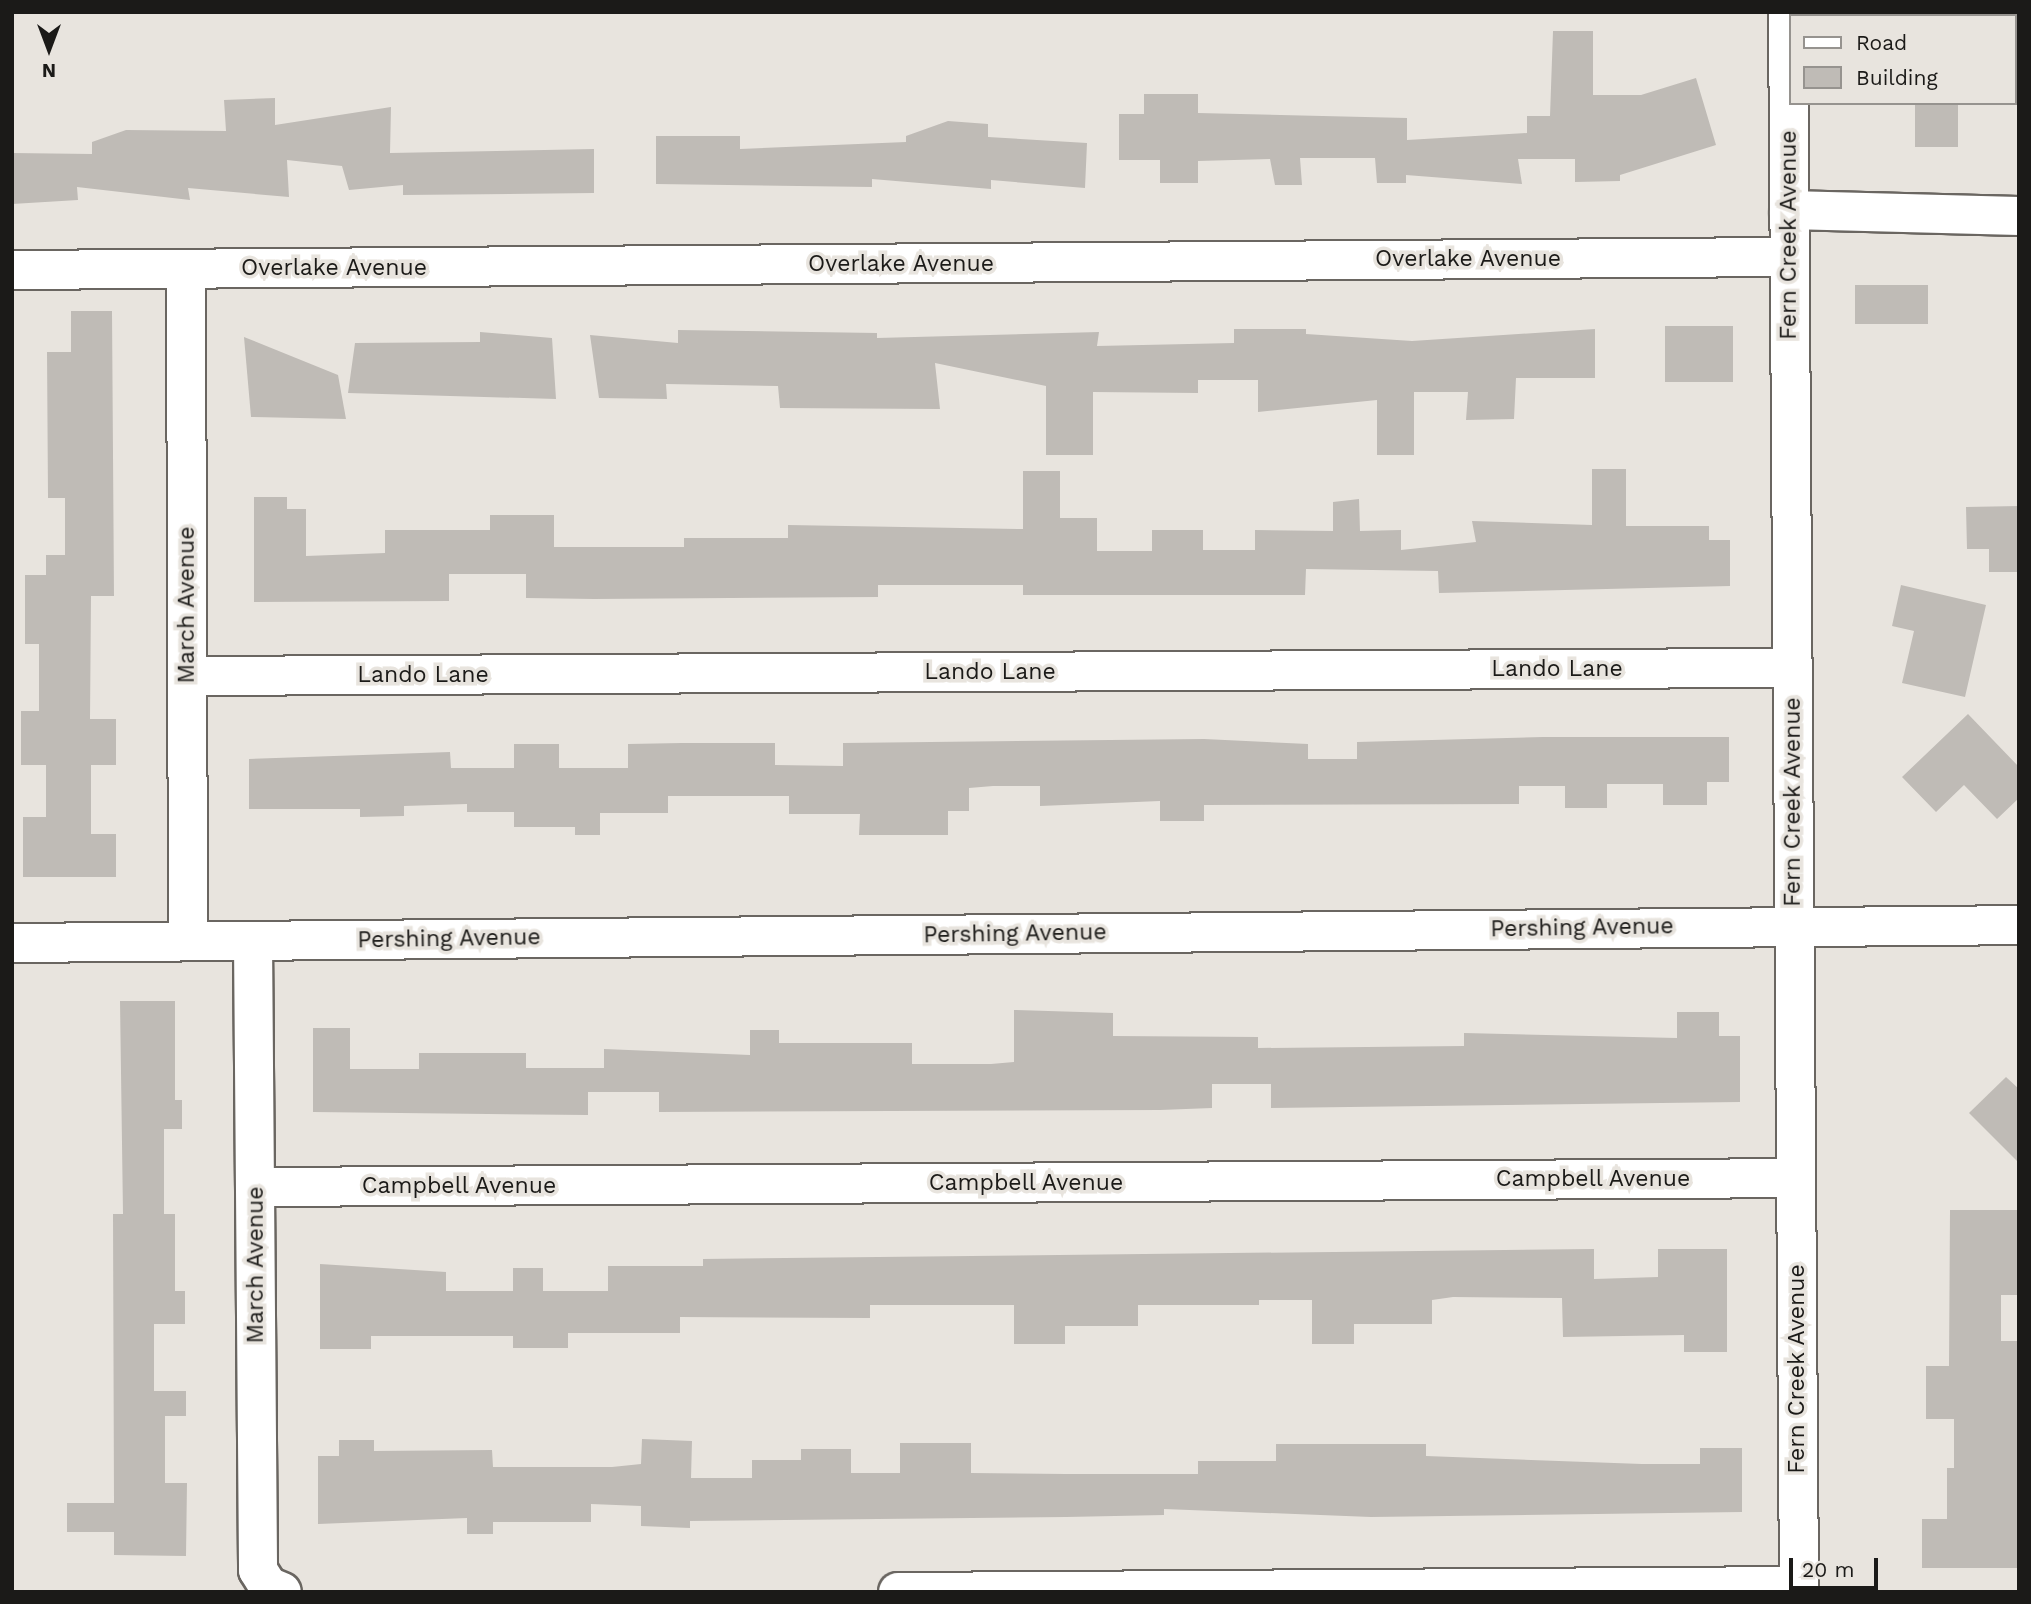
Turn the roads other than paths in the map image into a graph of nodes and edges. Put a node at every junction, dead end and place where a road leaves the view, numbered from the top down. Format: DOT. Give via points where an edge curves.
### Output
graph roads {
  1 [pos="1788,12"];
  2 [pos="1789,210"];
  3 [pos="2019,216"];
  4 [pos="1789,257"];
  5 [pos="12,270"];
  6 [pos="186,270"];
  7 [pos="1792,668"];
  8 [pos="187,676"];
  9 [pos="2019,925"];
  10 [pos="1794,927"];
  11 [pos="188,941"];
  12 [pos="253,941"];
  13 [pos="12,943"];
  14 [pos="1796,1178"];
  15 [pos="256,1187"];
  16 [pos="275,1589"];
  17 [pos="1799,1589"];
  18 [pos="898,1592"];
  1 -- 2 [label="street, Fern Creek Avenue"];
  2 -- 3 [label="street"];
  2 -- 4 [label="street, Fern Creek Avenue"];
  4 -- 6 [label="street, Overlake Avenue"];
  4 -- 7 [label="street, Fern Creek Avenue"];
  5 -- 6 [label="street, Overlake Avenue"];
  6 -- 8 [label="street, March Avenue"];
  7 -- 8 [label="street, Lando Lane"];
  7 -- 10 [label="street, Fern Creek Avenue"];
  8 -- 11 [label="street, March Avenue"];
  9 -- 10 [label="street, Pershing Avenue"];
  10 -- 12 [label="street, Pershing Avenue"];
  10 -- 14 [label="street, Fern Creek Avenue"];
  11 -- 12 [label="street, Pershing Avenue"];
  11 -- 13 [label="street, Pershing Avenue"];
  12 -- 15 [label="street, March Avenue"];
  14 -- 15 [label="street, Campbell Avenue"];
  14 -- 17 [label="street, Fern Creek Avenue"];
  15 -- 16 [label="street, March Avenue" via="257,1570"];
  17 -- 18 [label="street"];
}
